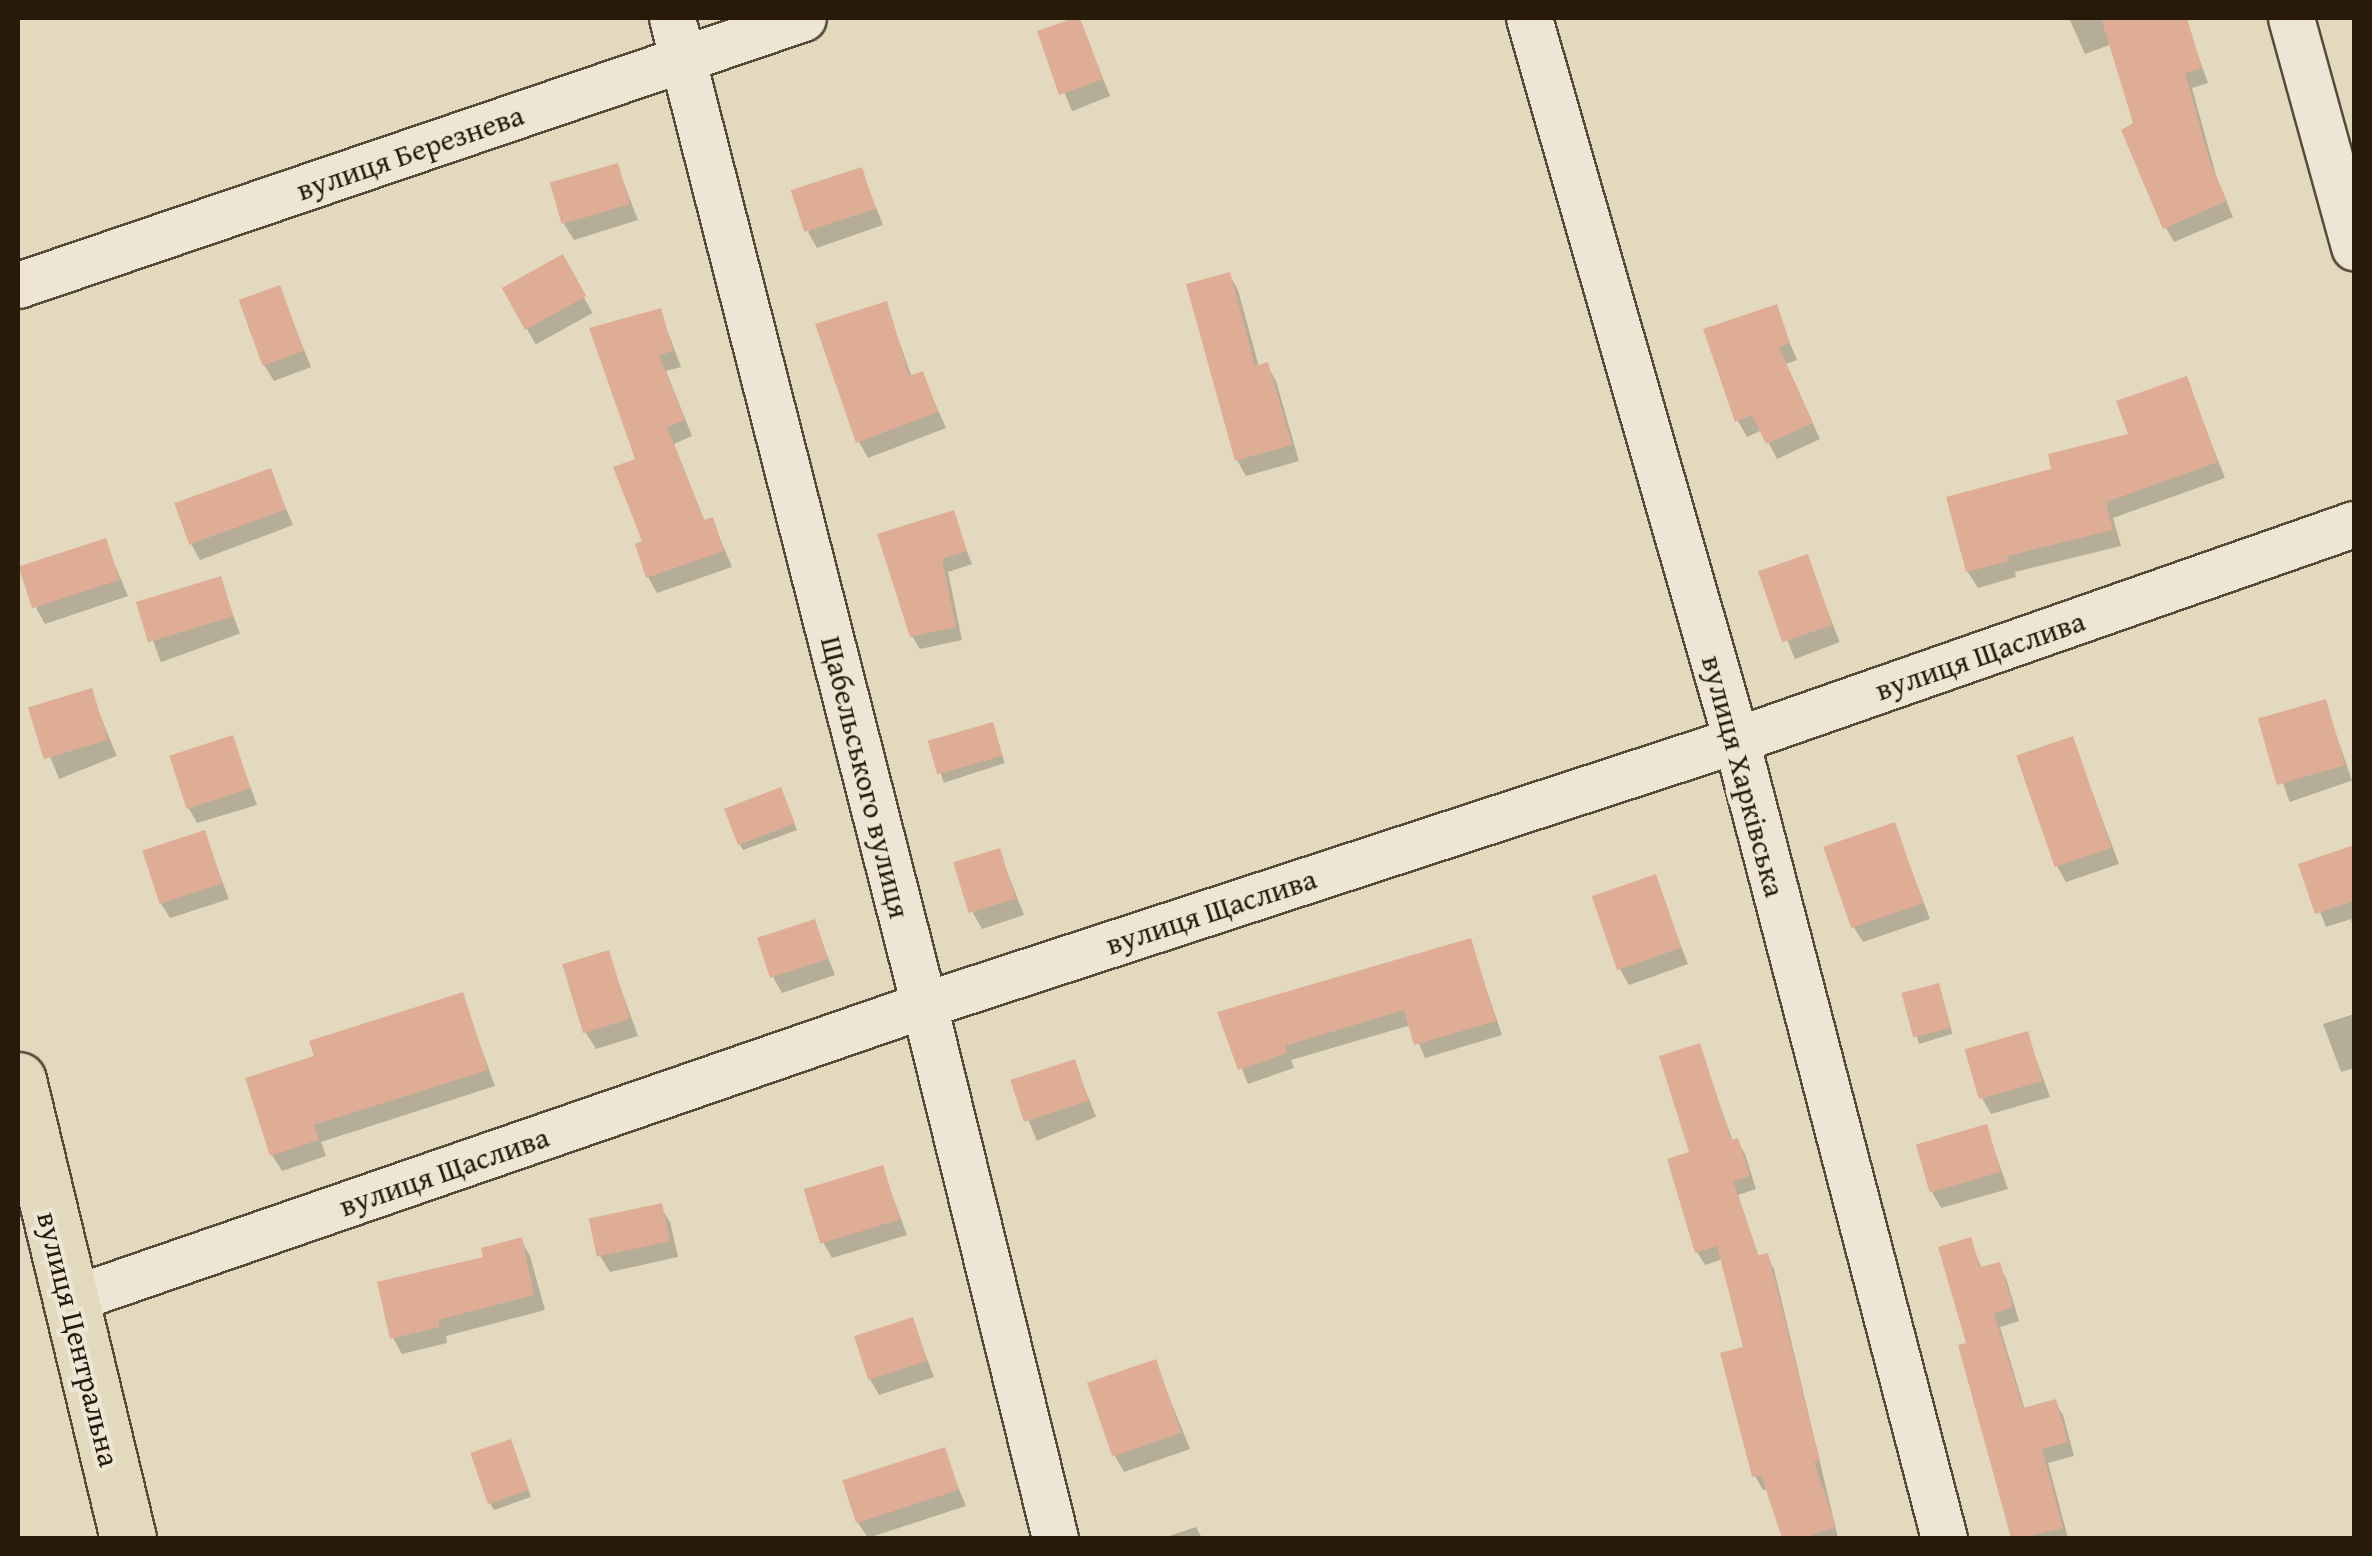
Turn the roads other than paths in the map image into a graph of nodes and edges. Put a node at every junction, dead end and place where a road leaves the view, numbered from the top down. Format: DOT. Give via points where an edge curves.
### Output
graph roads {
  1 [pos="802,18"];
  2 [pos="1529,18"];
  3 [pos="2291,18"];
  4 [pos="677,38"];
  5 [pos="2354,247"];
  6 [pos="18,285"];
  7 [pos="2354,524"];
  8 [pos="1736,740"];
  9 [pos="924,1005"];
  10 [pos="18,1080"];
  11 [pos="69,1300"];
  12 [pos="128,1538"];
  13 [pos="1054,1538"];
  14 [pos="1944,1538"];
  1 -- 4 [label="street, вулиця Березнева"];
  2 -- 8 [label="street, вулиця Харківська"];
  3 -- 5 [label="street"];
  4 -- 6 [label="street, вулиця Березнева"];
  4 -- 9 [label="street, Щабельського вулиця"];
  7 -- 8 [label="street, вулиця Щаслива"];
  8 -- 9 [label="street, вулиця Щаслива"];
  8 -- 14 [label="street, вулиця Харківська"];
  9 -- 11 [label="street, вулиця Щаслива"];
  9 -- 13 [label="street, Щабельського вулиця"];
  10 -- 11 [label="main road, вулиця Центральна"];
  11 -- 12 [label="main road, вулиця Центральна"];
}
